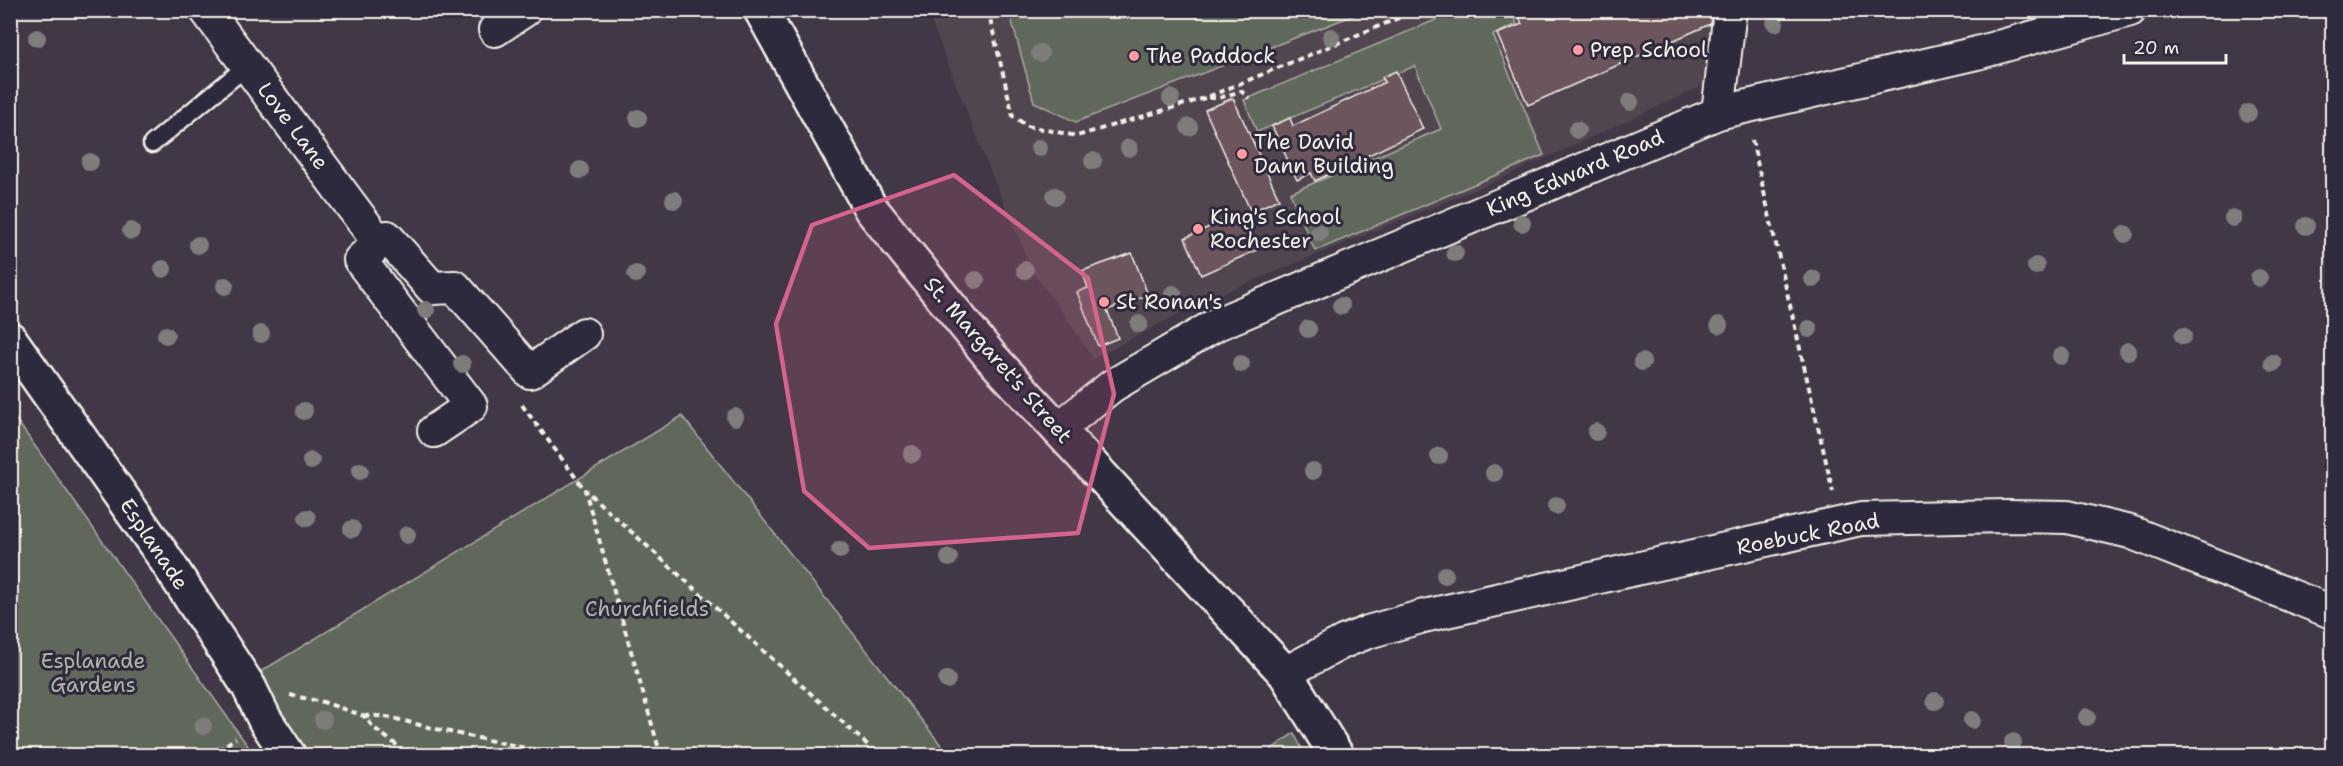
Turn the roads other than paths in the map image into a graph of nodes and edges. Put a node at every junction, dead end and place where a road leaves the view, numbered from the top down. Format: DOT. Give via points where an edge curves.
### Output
graph roads {
  1 [pos="206,10"];
  2 [pos="525,10"];
  3 [pos="761,10"];
  4 [pos="1730,10"];
  5 [pos="2130,10"];
  6 [pos="495,30"];
  7 [pos="247,66"];
  8 [pos="1731,110"];
  9 [pos="152,144"];
  10 [pos="379,243"];
  11 [pos="584,334"];
  12 [pos="10,339"];
  13 [pos="1058,429"];
  14 [pos="434,431"];
  15 [pos="2332,612"];
  16 [pos="1285,673"];
  17 [pos="289,756"];
  18 [pos="1337,756"];
  1 -- 7 [label="street, Love Lane"];
  2 -- 6 [label="street"];
  3 -- 13 [label="street, St. Margaret's Street" via="871,209 991,357"];
  4 -- 8 [label="street"];
  5 -- 8 [label="street, King Edward Road" via="1977,53"];
  7 -- 9 [label="lane"];
  7 -- 10 [label="street, Love Lane"];
  8 -- 13 [label="street, King Edward Road" via="1217,324 1112,386"];
  10 -- 11 [label="street" via="387,237 432,288 455,287 530,372"];
  10 -- 14 [label="street" via="360,260 471,406"];
  12 -- 17 [label="street, Esplanade" via="162,554"];
  13 -- 16 [label="street, St. Margaret's Street"];
  15 -- 16 [label="street, Roebuck Road" via="2136,534 2081,520 2006,516 1862,519 1424,616 1343,642"];
  16 -- 18 [label="street, St. Margaret's Street"];
}
